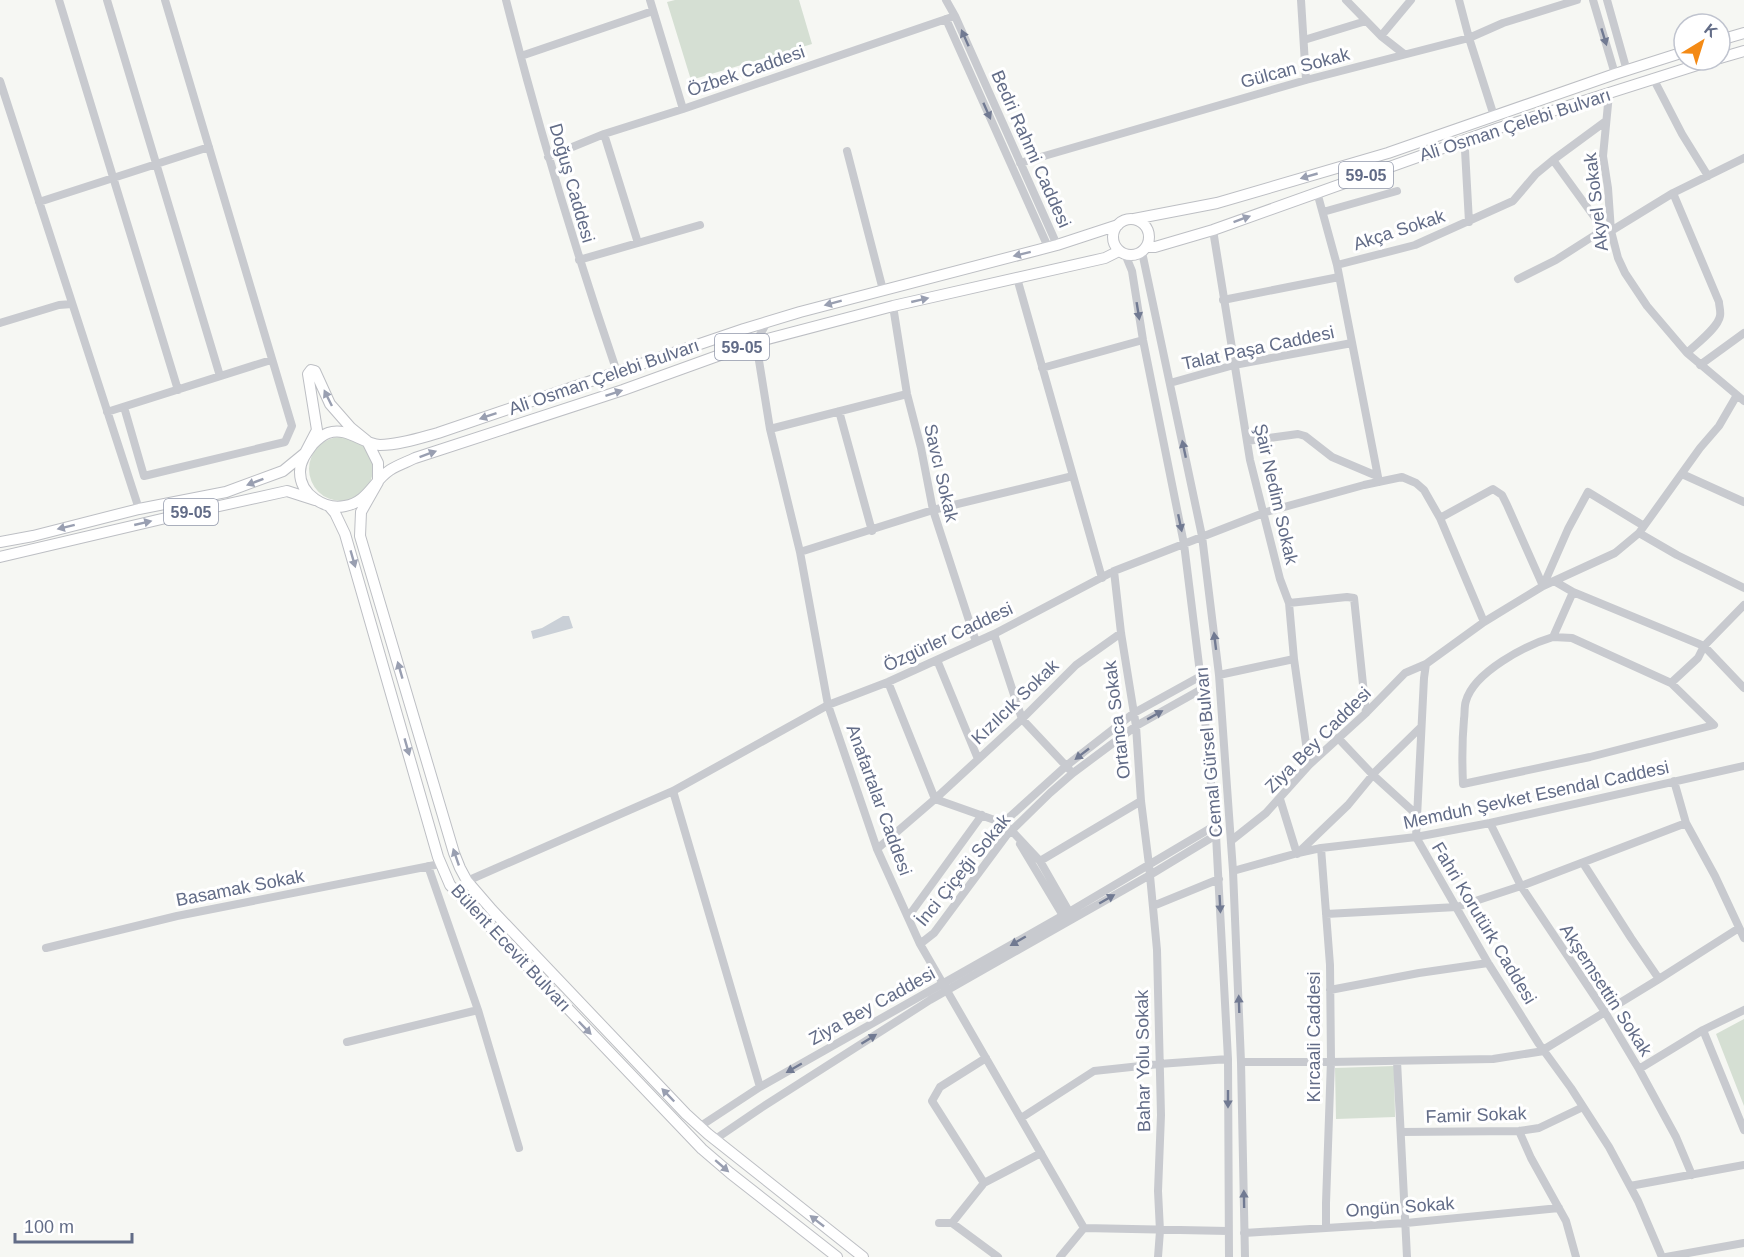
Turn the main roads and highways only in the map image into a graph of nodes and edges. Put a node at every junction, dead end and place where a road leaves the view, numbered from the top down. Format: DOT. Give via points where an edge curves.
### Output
graph roads {
  1 [pos="1672,56"];
  2 [pos="1673,72"];
  3 [pos="1134,219"];
  4 [pos="1118,225"];
  5 [pos="1144,250"];
  6 [pos="1122,253"];
  7 [pos="367,441"];
  8 [pos="305,453"];
  9 [pos="378,482"];
  10 [pos="315,500"];
  11 [pos="329,506"];
  12 [pos="0,542"];
  13 [pos="0,557"];
  14 [pos="837,1257"];
  15 [pos="863,1257"];
  1 -- 3 [label="main road, Ali Osman Çelebi Bulvarı, one-way" via="1388,153 1217,203"];
  5 -- 2 [label="main road, Ali Osman Çelebi Bulvarı / 59-05, one-way" via="1213,230"];
  3 -- 4 [label="main road"];
  3 -- 5 [label="main road" via="1148,230 1149,242"];
  4 -- 6 [label="main road" via="1113,241"];
  4 -- 7 [label="main road, Ali Osman Çelebi Bulvarı, one-way" via="767,322 438,434 378,445"];
  5 -- 6 [label="main road" via="1137,255"];
  9 -- 6 [label="main road, Ali Osman Çelebi Bulvarı / 59-05, one-way" via="389,470 424,455 756,342"];
  7 -- 8 [label="main road" via="347,432 327,433"];
  7 -- 8 [label="main road, one-way" via="330,404 312,370 309,376 316,430"];
  7 -- 9 [label="main road" via="378,463"];
  8 -- 10 [label="main road" via="300,471 306,490"];
  8 -- 12 [label="main road, one-way" via="283,471 226,492"];
  9 -- 11 [label="main road, 59-05" via="357,503"];
  15 -- 9 [label="main road, one-way" via="699,1126 467,881 454,853 360,536 361,512"];
  10 -- 11 [label="main road, 59-05"];
  13 -- 10 [label="main road, 59-05, one-way" via="287,491"];
  11 -- 14 [label="main road, Bülent Ecevit Bulvarı, one-way" via="345,534 440,864 450,885 702,1149"];
}
